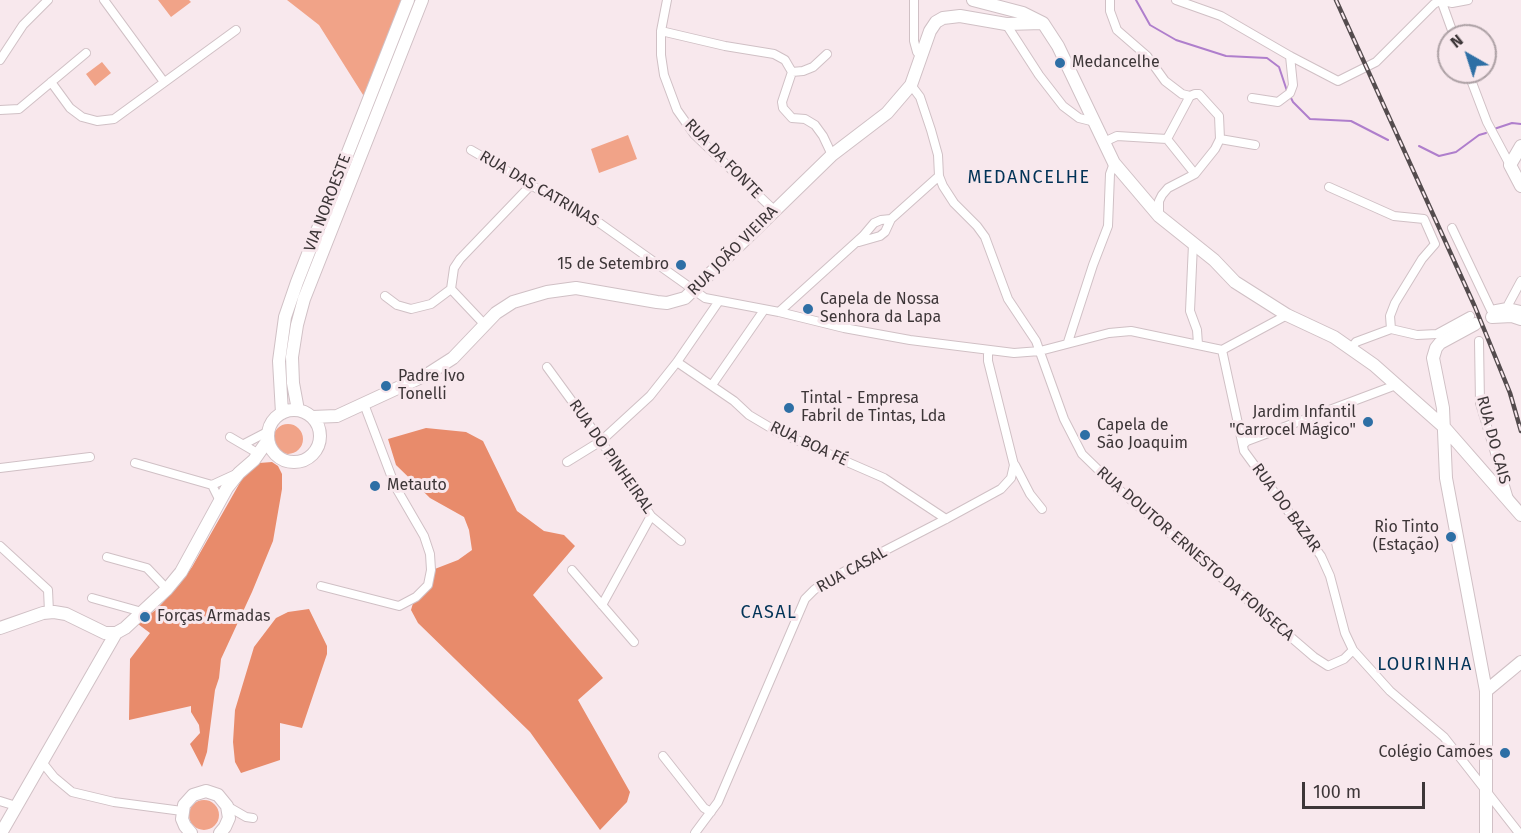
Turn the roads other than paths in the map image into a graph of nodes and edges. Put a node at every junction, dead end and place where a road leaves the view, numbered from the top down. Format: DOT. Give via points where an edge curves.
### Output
graph roads {
  1 [pos="48,0"];
  2 [pos="104,0"];
  3 [pos="408,0"];
  4 [pos="422,0"];
  5 [pos="667,0"];
  6 [pos="914,0"];
  7 [pos="973,0"];
  8 [pos="1110,0"];
  9 [pos="1176,0"];
  10 [pos="1440,0"];
  11 [pos="1468,0"];
  12 [pos="1043,23"];
  13 [pos="1005,24"];
  14 [pos="1449,24"];
  15 [pos="236,30"];
  16 [pos="661,31"];
  17 [pos="86,53"];
  18 [pos="827,54"];
  19 [pos="1290,56"];
  20 [pos="921,57"];
  21 [pos="0,60"];
  22 [pos="792,72"];
  23 [pos="51,82"];
  24 [pos="165,82"];
  25 [pos="1472,84"];
  26 [pos="911,85"];
  27 [pos="1191,96"];
  28 [pos="1252,98"];
  29 [pos="0,110"];
  30 [pos="1095,122"];
  31 [pos="1167,139"];
  32 [pos="1220,139"];
  33 [pos="1104,142"];
  34 [pos="1255,145"];
  35 [pos="1521,146"];
  36 [pos="471,150"];
  37 [pos="832,155"];
  38 [pos="1114,163"];
  39 [pos="1510,165"];
  40 [pos="1195,174"];
  41 [pos="939,176"];
  42 [pos="531,185"];
  43 [pos="1521,186"];
  44 [pos="1329,187"];
  45 [pos="774,210"];
  46 [pos="1159,216"];
  47 [pos="891,219"];
  48 [pos="1452,228"];
  49 [pos="854,243"];
  50 [pos="1193,244"];
  51 [pos="1521,281"];
  52 [pos="451,289"];
  53 [pos="694,292"];
  54 [pos="385,296"];
  55 [pos="719,301"];
  56 [pos="1507,307"];
  57 [pos="764,310"];
  58 [pos="1521,310"];
  59 [pos="779,312"];
  60 [pos="1287,315"];
  61 [pos="1492,317"];
  62 [pos="1521,319"];
  63 [pos="1472,320"];
  64 [pos="485,325"];
  65 [pos="1391,329"];
  66 [pos="1479,341"];
  67 [pos="1068,342"];
  68 [pos="1198,344"];
  69 [pos="1351,348"];
  70 [pos="1222,350"];
  71 [pos="988,351"];
  72 [pos="1040,351"];
  73 [pos="677,362"];
  74 [pos="547,367"];
  75 [pos="712,385"];
  76 [pos="1396,385"];
  77 [pos="364,404"];
  78 [pos="298,410"];
  79 [pos="282,413"];
  80 [pos="337,416"];
  81 [pos="312,417"];
  82 [pos="1444,427"];
  83 [pos="268,435"];
  84 [pos="320,435"];
  85 [pos="230,437"];
  86 [pos="601,441"];
  87 [pos="244,444"];
  88 [pos="1244,445"];
  89 [pos="90,457"];
  90 [pos="257,457"];
  91 [pos="278,457"];
  92 [pos="567,462"];
  93 [pos="135,463"];
  94 [pos="1014,465"];
  95 [pos="0,468"];
  96 [pos="239,473"];
  97 [pos="212,485"];
  98 [pos="220,501"];
  99 [pos="1510,502"];
  100 [pos="1042,509"];
  101 [pos="1521,515"];
  102 [pos="651,516"];
  103 [pos="946,519"];
  104 [pos="681,541"];
  105 [pos="0,546"];
  106 [pos="107,556"];
  107 [pos="572,570"];
  108 [pos="321,586"];
  109 [pos="167,589"];
  110 [pos="92,598"];
  111 [pos="602,605"];
  112 [pos="49,612"];
  113 [pos="141,612"];
  114 [pos="0,628"];
  115 [pos="116,633"];
  116 [pos="634,642"];
  117 [pos="1353,650"];
  118 [pos="1521,662"];
  119 [pos="1486,691"];
  120 [pos="663,756"];
  121 [pos="42,762"];
  122 [pos="1486,791"];
  123 [pos="0,801"];
  124 [pos="16,806"];
  125 [pos="227,806"];
  126 [pos="182,811"];
  127 [pos="711,813"];
  128 [pos="223,829"];
  129 [pos="1,833"];
  130 [pos="191,833"];
  131 [pos="695,833"];
  132 [pos="1486,833"];
  133 [pos="1519,833"];
  1 -- 21 [label="street" via="23,25"];
  2 -- 24 [label="street"];
  3 -- 79 [label="street, VIA NOROESTE" via="285,317 279,361"];
  4 -- 78 [label="street, VIA NOROESTE" via="302,308 292,357"];
  5 -- 16 [label="street, RUA DA FONTE"];
  6 -- 20 [label="street" via="914,41"];
  7 -- 12 [label="street" via="1023,13"];
  8 -- 27 [label="street" via="1117,30 1147,56 1165,81"];
  9 -- 19 [label="street" via="1221,16"];
  10 -- 11 [label="street"];
  10 -- 14 [label="street"];
  10 -- 19 [label="street" via="1376,62 1338,81"];
  12 -- 13 [label="street, RUA JOÃO VIEIRA"];
  12 -- 30 [label="street"];
  13 -- 20 [label="street, RUA JOÃO VIEIRA" via="960,16 943,18 930,31"];
  13 -- 30 [label="street" via="1064,106 1079,118"];
  15 -- 24 [label="street"];
  16 -- 22 [label="street" via="774,54 786,60"];
  16 -- 45 [label="street, RUA DA FONTE" via="664,75 677,110"];
  17 -- 23 [label="street"];
  18 -- 22 [label="street" via="813,67"];
  19 -- 28 [label="street" via="1293,85 1288,95 1278,102"];
  20 -- 26 [label="street, RUA JOÃO VIEIRA"];
  22 -- 37 [label="street" via="783,108 792,118 815,125"];
  23 -- 24 [label="street" via="77,115 97,121 118,117"];
  23 -- 29 [label="street" via="19,109"];
  25 -- 39 [label="street" via="1486,122"];
  26 -- 37 [label="street, RUA JOÃO VIEIRA" via="887,113"];
  26 -- 41 [label="street, RUA DOUTOR ERNESTO DA FONSECA" via="920,97 933,136"];
  27 -- 31 [label="street"];
  27 -- 32 [label="street" via="1199,94 1219,116"];
  30 -- 33 [label="street"];
  31 -- 33 [label="street" via="1117,136"];
  31 -- 40 [label="street"];
  32 -- 34 [label="street"];
  32 -- 40 [label="street"];
  33 -- 38 [label="street"];
  35 -- 39 [label="street"];
  36 -- 42 [label="street, RUA DAS CATRINAS"];
  37 -- 45 [label="street, RUA JOÃO VIEIRA"];
  38 -- 46 [label="street"];
  38 -- 67 [label="street" via="1108,226"];
  39 -- 43 [label="street"];
  40 -- 46 [label="street" via="1162,195"];
  41 -- 47 [label="street"];
  41 -- 72 [label="street, RUA DOUTOR ERNESTO DA FONSECA" via="954,203 985,237 1008,299"];
  42 -- 52 [label="street" via="460,259 454,268"];
  42 -- 53 [label="street, RUA DAS CATRINAS" via="584,212"];
  44 -- 65 [label="street" via="1394,216 1424,219 1430,232 1435,244 1395,303"];
  45 -- 53 [label="street, RUA JOÃO VIEIRA"];
  46 -- 50 [label="street"];
  47 -- 49 [label="street" via="874,223"];
  47 -- 49 [label="street" via="880,236"];
  48 -- 56 [label="street" via="1491,310"];
  49 -- 59 [label="street"];
  50 -- 60 [label="street" via="1235,282"];
  50 -- 68 [label="street" via="1190,311"];
  51 -- 56 [label="street"];
  52 -- 54 [label="street" via="431,304 411,309"];
  52 -- 64 [label="street"];
  53 -- 55 [label="street, RUA DAS CATRINAS"];
  53 -- 64 [label="street, RUA JOÃO VIEIRA" via="677,301 657,303 576,288 562,289 513,302"];
  55 -- 57 [label="street, RUA DAS CATRINAS"];
  55 -- 73 [label="street"];
  56 -- 58 [label="street"];
  57 -- 59 [label="street, RUA DAS CATRINAS"];
  57 -- 75 [label="street"];
  59 -- 71 [label="street, RUA DAS CATRINAS" via="844,328"];
  60 -- 69 [label="street"];
  60 -- 70 [label="street"];
  61 -- 62 [label="street"];
  63 -- 65 [label="street" via="1437,334 1417,335"];
  63 -- 82 [label="street" via="1436,348"];
  64 -- 77 [label="street, RUA JOÃO VIEIRA" via="442,366"];
  65 -- 69 [label="street" via="1356,342"];
  66 -- 99 [label="street, RUA DO CAIS" via="1480,403"];
  67 -- 68 [label="street, RUA DAS CATRINAS" via="1131,331"];
  67 -- 72 [label="street, RUA DAS CATRINAS"];
  68 -- 70 [label="street, RUA DAS CATRINAS"];
  69 -- 76 [label="street"];
  70 -- 88 [label="street, RUA DO BAZAR"];
  71 -- 72 [label="street, RUA DAS CATRINAS"];
  71 -- 94 [label="street"];
  72 -- 117 [label="street, RUA DOUTOR ERNESTO DA FONSECA" via="1075,443 1094,466 1314,657 1328,666"];
  73 -- 75 [label="street, RUA BOA FÉ"];
  73 -- 86 [label="street" via="650,396"];
  74 -- 86 [label="street, RUA DO PINHEIRAL"];
  75 -- 103 [label="street, RUA BOA FÉ" via="748,415 884,478"];
  76 -- 82 [label="street"];
  76 -- 88 [label="street"];
  77 -- 80 [label="street, RUA JOÃO VIEIRA"];
  77 -- 108 [label="street" via="395,486 424,536 430,554 428,585 399,606"];
  78 -- 79 [label="street"];
  78 -- 81 [label="street"];
  79 -- 83 [label="street" via="275,418"];
  80 -- 81 [label="street, RUA JOÃO VIEIRA"];
  80 -- 84 [label="street, RUA JOÃO VIEIRA"];
  81 -- 84 [label="street"];
  82 -- 99 [label="street"];
  82 -- 119 [label="street" via="1446,478"];
  83 -- 87 [label="street"];
  83 -- 90 [label="street"];
  83 -- 91 [label="street"];
  84 -- 91 [label="street" via="316,450 302,461"];
  85 -- 87 [label="street"];
  86 -- 92 [label="street"];
  86 -- 102 [label="street, RUA DO PINHEIRAL"];
  87 -- 90 [label="street"];
  88 -- 117 [label="street, RUA DO BAZAR" via="1244,451 1321,556"];
  89 -- 95 [label="street"];
  90 -- 91 [label="street"];
  90 -- 96 [label="street"];
  93 -- 97 [label="street"];
  94 -- 100 [label="street"];
  94 -- 103 [label="street, RUA CASAL" via="1011,478 1001,489"];
  96 -- 97 [label="street"];
  96 -- 98 [label="street"];
  97 -- 98 [label="street"];
  98 -- 109 [label="street" via="188,561"];
  99 -- 101 [label="street"];
  102 -- 104 [label="street, RUA DO PINHEIRAL"];
  102 -- 111 [label="street"];
  103 -- 127 [label="street, RUA CASAL" via="826,581 805,599"];
  105 -- 112 [label="street" via="48,590"];
  106 -- 109 [label="street" via="147,568"];
  107 -- 111 [label="street"];
  109 -- 113 [label="street"];
  110 -- 113 [label="street"];
  111 -- 116 [label="street"];
  112 -- 114 [label="street"];
  112 -- 115 [label="street" via="66,614 98,630"];
  113 -- 115 [label="street"];
  115 -- 121 [label="street"];
  117 -- 122 [label="street, RUA DO BAZAR" via="1390,691 1444,737"];
  118 -- 119 [label="street"];
  119 -- 122 [label="street"];
  120 -- 127 [label="street"];
  121 -- 124 [label="street"];
  121 -- 126 [label="street" via="72,792"];
  122 -- 132 [label="street"];
  122 -- 133 [label="street, RUA DO BAZAR"];
  123 -- 124 [label="street"];
  124 -- 129 [label="street"];
  125 -- 126 [label="street" via="218,795 206,791 188,799"];
  125 -- 128 [label="street" via="229,818"];
  125 -- 128 [label="street" via="250,817"];
  126 -- 130 [label="street"];
  127 -- 131 [label="street, RUA CASAL"];
}
